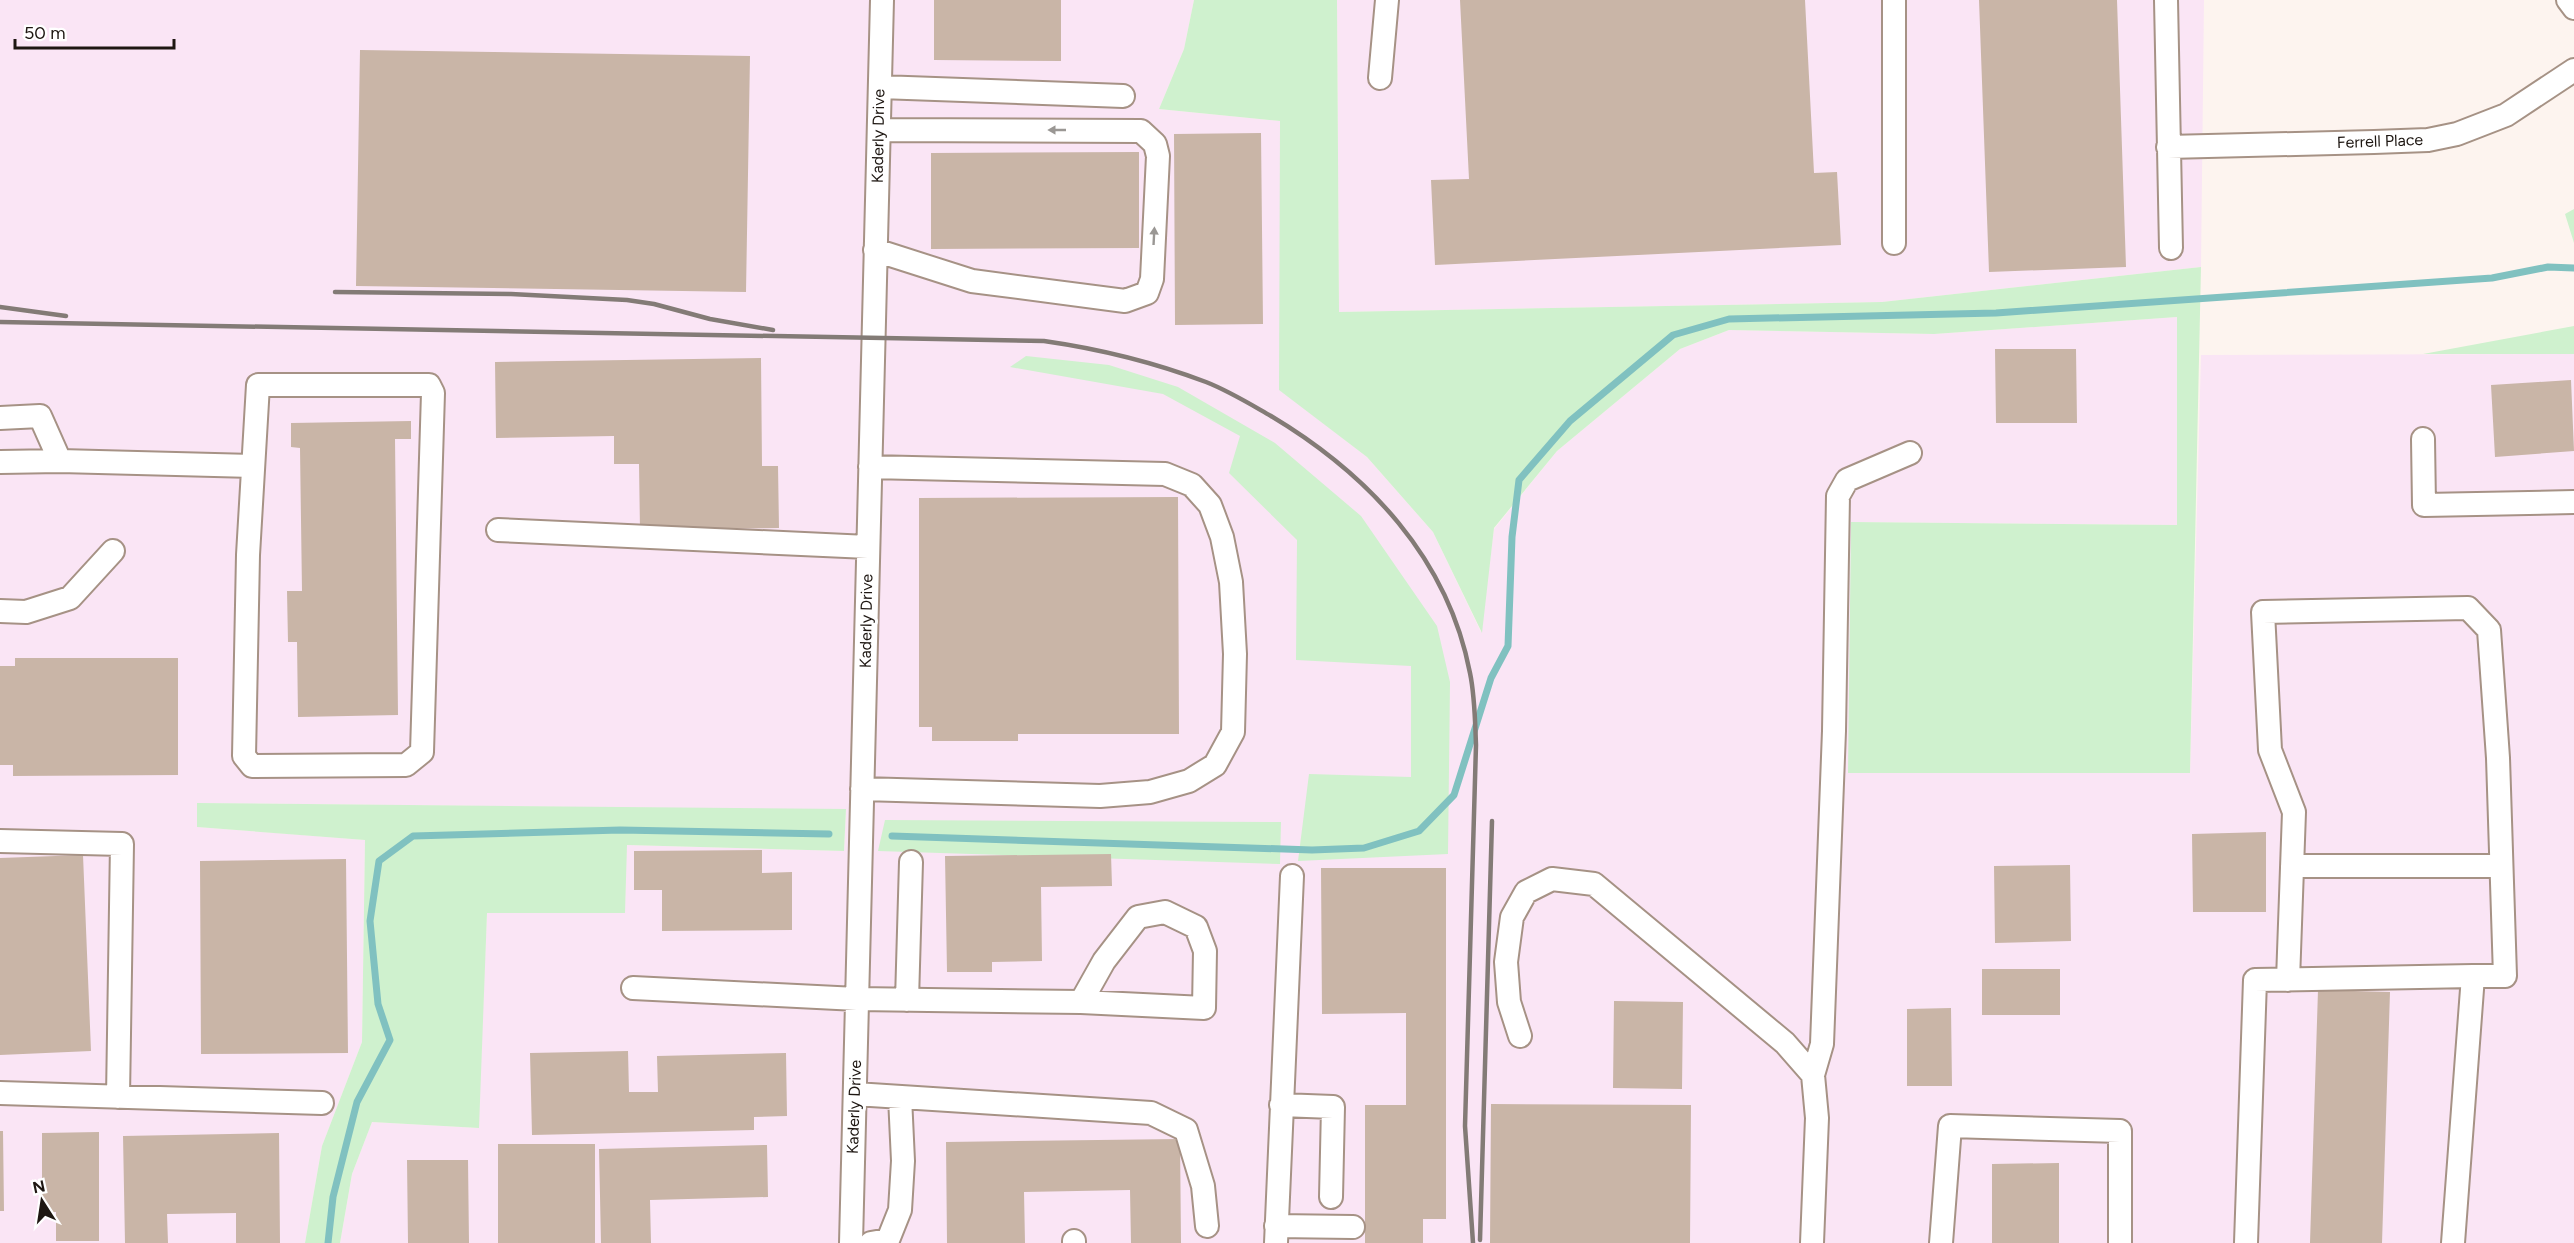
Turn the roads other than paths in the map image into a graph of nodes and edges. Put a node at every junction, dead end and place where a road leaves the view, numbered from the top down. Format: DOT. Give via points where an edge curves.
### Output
graph roads {
  1 [pos="882,0"];
  2 [pos="1387,0"];
  3 [pos="1894,0"];
  4 [pos="2166,0"];
  5 [pos="2568,0"];
  6 [pos="2574,8"];
  7 [pos="2574,70"];
  8 [pos="1380,78"];
  9 [pos="880,87"];
  10 [pos="1122,96"];
  11 [pos="879,130"];
  12 [pos="2168,147"];
  13 [pos="1894,243"];
  14 [pos="2171,248"];
  15 [pos="876,250"];
  16 [pos="0,418"];
  17 [pos="2423,439"];
  18 [pos="1910,453"];
  19 [pos="60,461"];
  20 [pos="0,462"];
  21 [pos="253,466"];
  22 [pos="870,467"];
  23 [pos="2574,502"];
  24 [pos="498,530"];
  25 [pos="868,547"];
  26 [pos="113,550"];
  27 [pos="0,611"];
  28 [pos="862,789"];
  29 [pos="0,841"];
  30 [pos="911,862"];
  31 [pos="2292,866"];
  32 [pos="2501,866"];
  33 [pos="1292,876"];
  34 [pos="2473,976"];
  35 [pos="2288,980"];
  36 [pos="633,988"];
  37 [pos="857,999"];
  38 [pos="907,1000"];
  39 [pos="1082,1002"];
  40 [pos="1520,1036"];
  41 [pos="1813,1075"];
  42 [pos="0,1093"];
  43 [pos="855,1094"];
  44 [pos="118,1096"];
  45 [pos="900,1096"];
  46 [pos="322,1103"];
  47 [pos="1281,1104"];
  48 [pos="1331,1197"];
  49 [pos="1207,1226"];
  50 [pos="1353,1227"];
  51 [pos="1276,1234"];
  52 [pos="851,1243"];
  53 [pos="871,1243"];
  54 [pos="1812,1243"];
  55 [pos="1941,1243"];
  56 [pos="2120,1243"];
  57 [pos="2246,1243"];
  58 [pos="2453,1243"];
  1 -- 9 [label="street, Kaderly Drive"];
  2 -- 8 [label="street"];
  3 -- 13 [label="street"];
  4 -- 12 [label="street"];
  5 -- 6 [label="street"];
  7 -- 12 [label="street, Ferrell Place" via="2506,115 2457,134 2428,140"];
  9 -- 10 [label="street"];
  9 -- 11 [label="street, Kaderly Drive"];
  11 -- 15 [label="street, Kaderly Drive"];
  15 -- 11 [label="street, one-way" via="972,281 1125,301 1147,293 1152,279 1158,156 1155,144 1141,131"];
  12 -- 14 [label="street"];
  15 -- 22 [label="street, Kaderly Drive"];
  16 -- 19 [label="street" via="40,416"];
  17 -- 23 [label="street" via="2424,505"];
  18 -- 41 [label="street" via="1847,480 1838,496 1822,1044"];
  19 -- 20 [label="street"];
  19 -- 21 [label="street"];
  21 -- 21 [label="street" via="244,756 252,766 406,765 422,752 432,393 429,385 258,385"];
  22 -- 25 [label="street, Kaderly Drive"];
  22 -- 28 [label="street" via="1165,474 1192,485 1210,505 1222,537 1231,582 1233,732 1215,765 1189,781 1150,792 1100,796"];
  24 -- 25 [label="street"];
  25 -- 28 [label="street, Kaderly Drive"];
  26 -- 27 [label="street" via="70,598 26,612"];
  28 -- 37 [label="street, Kaderly Drive"];
  29 -- 44 [label="street" via="122,844"];
  30 -- 38 [label="street"];
  31 -- 32 [label="street"];
  31 -- 32 [label="street" via="2294,812 2270,750 2263,612 2468,608 2489,630"];
  31 -- 35 [label="street"];
  32 -- 34 [label="street" via="2505,976"];
  33 -- 47 [label="street"];
  34 -- 35 [label="street"];
  34 -- 58 [label="street"];
  35 -- 57 [label="street" via="2255,980"];
  36 -- 37 [label="street"];
  37 -- 38 [label="street"];
  37 -- 43 [label="street, Kaderly Drive"];
  38 -- 39 [label="street"];
  39 -- 39 [label="street" via="1104,961 1138,917 1165,912 1196,927 1205,951 1204,1008"];
  40 -- 41 [label="street" via="1509,1002 1506,962 1512,917 1526,892 1552,879 1594,884 1785,1043"];
  41 -- 54 [label="street" via="1817,1118"];
  42 -- 44 [label="street"];
  43 -- 45 [label="street"];
  43 -- 52 [label="street, Kaderly Drive"];
  44 -- 46 [label="street"];
  45 -- 49 [label="street" via="1151,1113 1186,1130 1203,1186"];
  45 -- 53 [label="street" via="900,1210 888,1240"];
  47 -- 48 [label="street" via="1333,1107"];
  47 -- 51 [label="street"];
  50 -- 51 [label="street"];
  55 -- 56 [label="street" via="1950,1126 2120,1131"];
}
